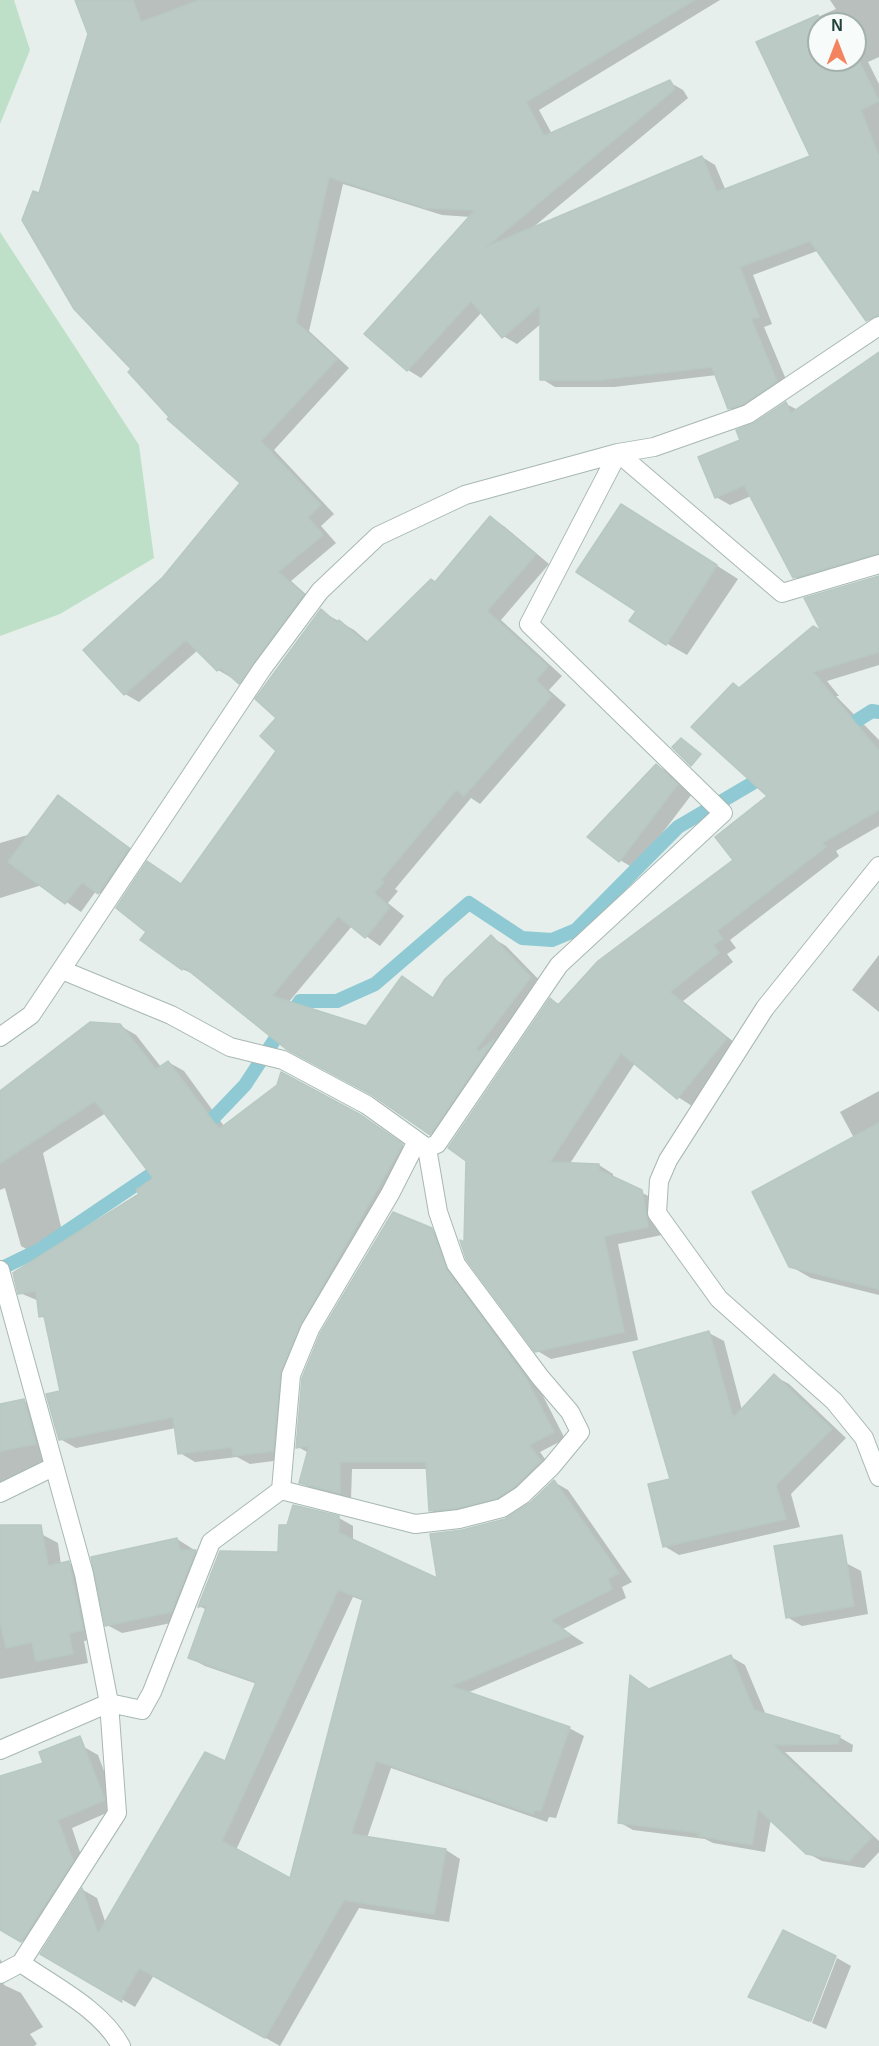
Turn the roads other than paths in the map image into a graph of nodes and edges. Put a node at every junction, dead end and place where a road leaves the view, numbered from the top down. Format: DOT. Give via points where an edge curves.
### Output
graph roads {
  1 [pos="879,326"];
  2 [pos="618,453"];
  3 [pos="879,564"];
  4 [pos="879,866"];
  5 [pos="62,970"];
  6 [pos="0,1037"];
  7 [pos="427,1148"];
  8 [pos="0,1270"];
  9 [pos="53,1467"];
  10 [pos="879,1477"];
  11 [pos="281,1490"];
  12 [pos="0,1493"];
  13 [pos="109,1703"];
  14 [pos="0,1750"];
  15 [pos="21,1963"];
  16 [pos="0,1974"];
  17 [pos="121,2046"];
  1 -- 2 [label="street" via="748,414 654,447"];
  2 -- 3 [label="street" via="782,592"];
  2 -- 5 [label="street" via="465,495 378,536 320,591 262,669"];
  2 -- 7 [label="street" via="529,624 723,813 559,965 437,1144"];
  4 -- 10 [label="street" via="765,1008 668,1160 659,1181 657,1213 719,1299 834,1401 864,1438"];
  5 -- 6 [label="street" via="31,1015"];
  5 -- 7 [label="street" via="171,1015 230,1047 283,1060 367,1105"];
  7 -- 11 [label="street" via="415,1145 306,1338 291,1375"];
  7 -- 11 [label="street" via="438,1212 456,1264 570,1412 580,1432 522,1495 502,1508 459,1519 415,1524"];
  8 -- 9 [label="street"];
  9 -- 12 [label="street"];
  9 -- 13 [label="street" via="84,1574"];
  11 -- 13 [label="street" via="211,1542 142,1710"];
  13 -- 14 [label="street"];
  13 -- 15 [label="street" via="117,1813"];
  15 -- 16 [label="street"];
  15 -- 17 [label="street" via="93,2013 113,2031"];
}
